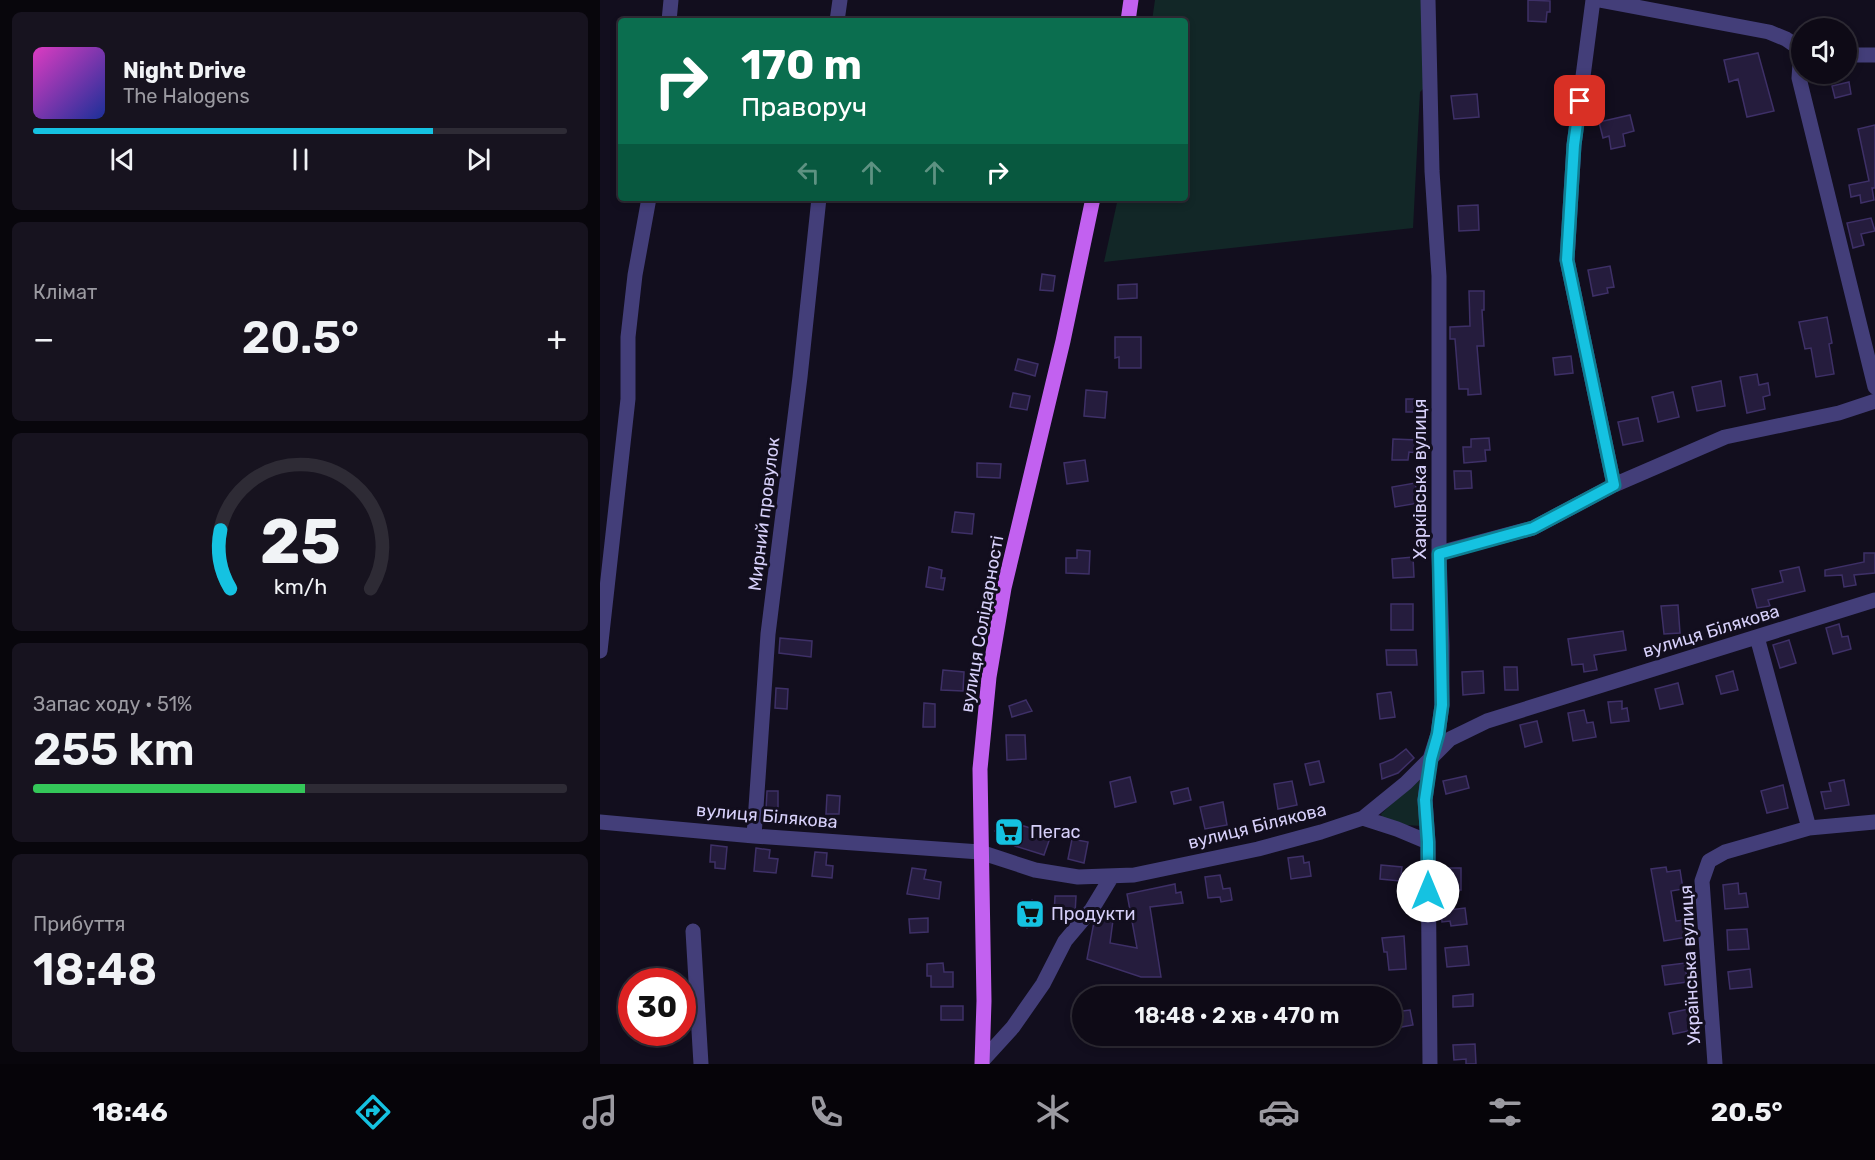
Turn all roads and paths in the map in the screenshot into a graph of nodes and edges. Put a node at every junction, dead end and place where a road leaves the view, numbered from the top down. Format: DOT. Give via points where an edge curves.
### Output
graph roads {
  1 [pos="671,0"];
  2 [pos="840,0"];
  3 [pos="1131,0"];
  4 [pos="1428,0"];
  5 [pos="1593,0"];
  6 [pos="1599,0"];
  7 [pos="669,18"];
  8 [pos="837,18"];
  9 [pos="1128,18"];
  10 [pos="1791,43"];
  11 [pos="1857,55"];
  12 [pos="1875,55"];
  13 [pos="1800,84"];
  14 [pos="648,201"];
  15 [pos="819,201"];
  16 [pos="1092,201"];
  17 [pos="1875,387"];
  18 [pos="1875,401"];
  19 [pos="1614,485"];
  20 [pos="1439,554"];
  21 [pos="1875,600"];
  22 [pos="1757,637"];
  23 [pos="600,651"];
  24 [pos="1431,759"];
  25 [pos="1364,818"];
  26 [pos="600,822"];
  27 [pos="1875,822"];
  28 [pos="1809,828"];
  29 [pos="754,836"];
  30 [pos="1428,842"];
  31 [pos="980,852"];
  32 [pos="1112,876"];
  33 [pos="693,931"];
  34 [pos="982,1062"];
  35 [pos="701,1064"];
  36 [pos="1430,1064"];
  37 [pos="1715,1064"];
  1 -- 7 [label="street"];
  2 -- 8 [label="street"];
  3 -- 9 [label="main road"];
  4 -- 20 [label="street, Харківська вулиця" via="1439,276"];
  5 -- 19 [label="street" via="1574,145 1567,260"];
  6 -- 10 [label="street" via="1769,32"];
  11 -- 12 [label="street"];
  13 -- 17 [label="street"];
  14 -- 23 [label="street" via="628,337 628,399"];
  15 -- 29 [label="street, Мирний провулок" via="768,634"];
  16 -- 31 [label="main road, вулиця Солідарності" via="1002,599 980,769"];
  18 -- 19 [label="street" via="1839,413 1725,437"];
  19 -- 20 [label="street" via="1533,528"];
  20 -- 24 [label="street, Харківська вулиця" via="1442,705"];
  21 -- 22 [label="street, вулиця Білякова"];
  22 -- 24 [label="street, вулиця Білякова" via="1487,721 1450,739"];
  22 -- 28 [label="street"];
  24 -- 25 [label="street, вулиця Білякова"];
  24 -- 30 [label="street, Харківська вулиця" via="1425,800"];
  25 -- 30 [label="street"];
  25 -- 32 [label="street, вулиця Білякова" via="1258,849 1134,875"];
  26 -- 29 [label="street, вулиця Білякова"];
  27 -- 28 [label="street, Українська вулиця"];
  28 -- 37 [label="street, Українська вулиця" via="1725,852 1710,861 1702,881"];
  29 -- 31 [label="street, вулиця Білякова"];
  30 -- 36 [label="street, Харківська вулиця"];
  31 -- 32 [label="street, вулиця Білякова" via="1035,870 1078,877"];
  31 -- 34 [label="main road, вулиця Солідарності"];
  32 -- 34 [label="street" via="1092,909 1065,941 1043,984"];
  33 -- 35 [label="street"];
}
